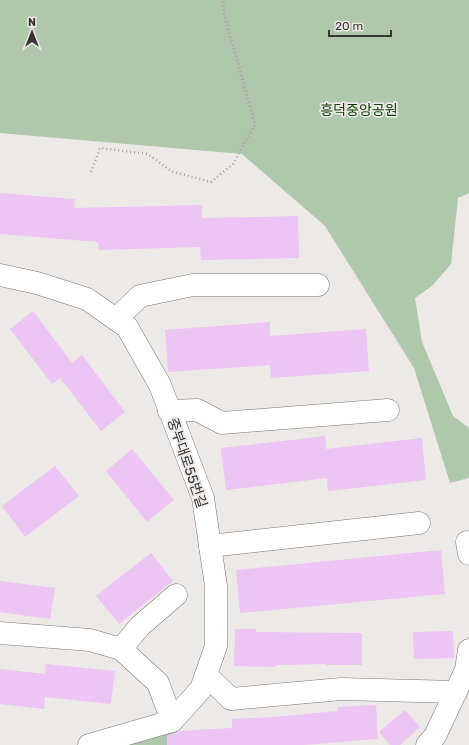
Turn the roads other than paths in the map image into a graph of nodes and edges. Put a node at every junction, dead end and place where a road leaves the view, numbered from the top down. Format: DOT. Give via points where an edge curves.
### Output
graph roads {
  1 [pos="0,275"];
  2 [pos="318,285"];
  3 [pos="116,319"];
  4 [pos="388,410"];
  5 [pos="169,411"];
  6 [pos="419,523"];
  7 [pos="210,546"];
  8 [pos="176,594"];
  9 [pos="0,633"];
  10 [pos="121,649"];
  11 [pos="469,650"];
  12 [pos="206,675"];
  13 [pos="456,692"];
  14 [pos="172,721"];
  15 [pos="89,745"];
  16 [pos="427,745"];
  1 -- 3 [label="street, 중부대로55번길" via="37,282 87,299"];
  2 -- 3 [label="street" via="193,285 140,296"];
  3 -- 5 [label="street, 중부대로55번길" via="127,327 160,385"];
  4 -- 5 [label="street" via="222,422 197,410"];
  5 -- 7 [label="street, 중부대로55번길" via="202,498"];
  6 -- 7 [label="street"];
  7 -- 12 [label="street, 중부대로55번길" via="216,586 216,646"];
  8 -- 10 [label="street" via="140,626"];
  9 -- 10 [label="street" via="90,640"];
  10 -- 14 [label="street" via="158,683"];
  11 -- 13 [label="street" via="466,670"];
  12 -- 13 [label="street" via="230,699 341,689"];
  12 -- 14 [label="street, 중부대로55번길" via="201,689"];
  13 -- 16 [label="street" via="435,736"];
  14 -- 15 [label="street"];
}
